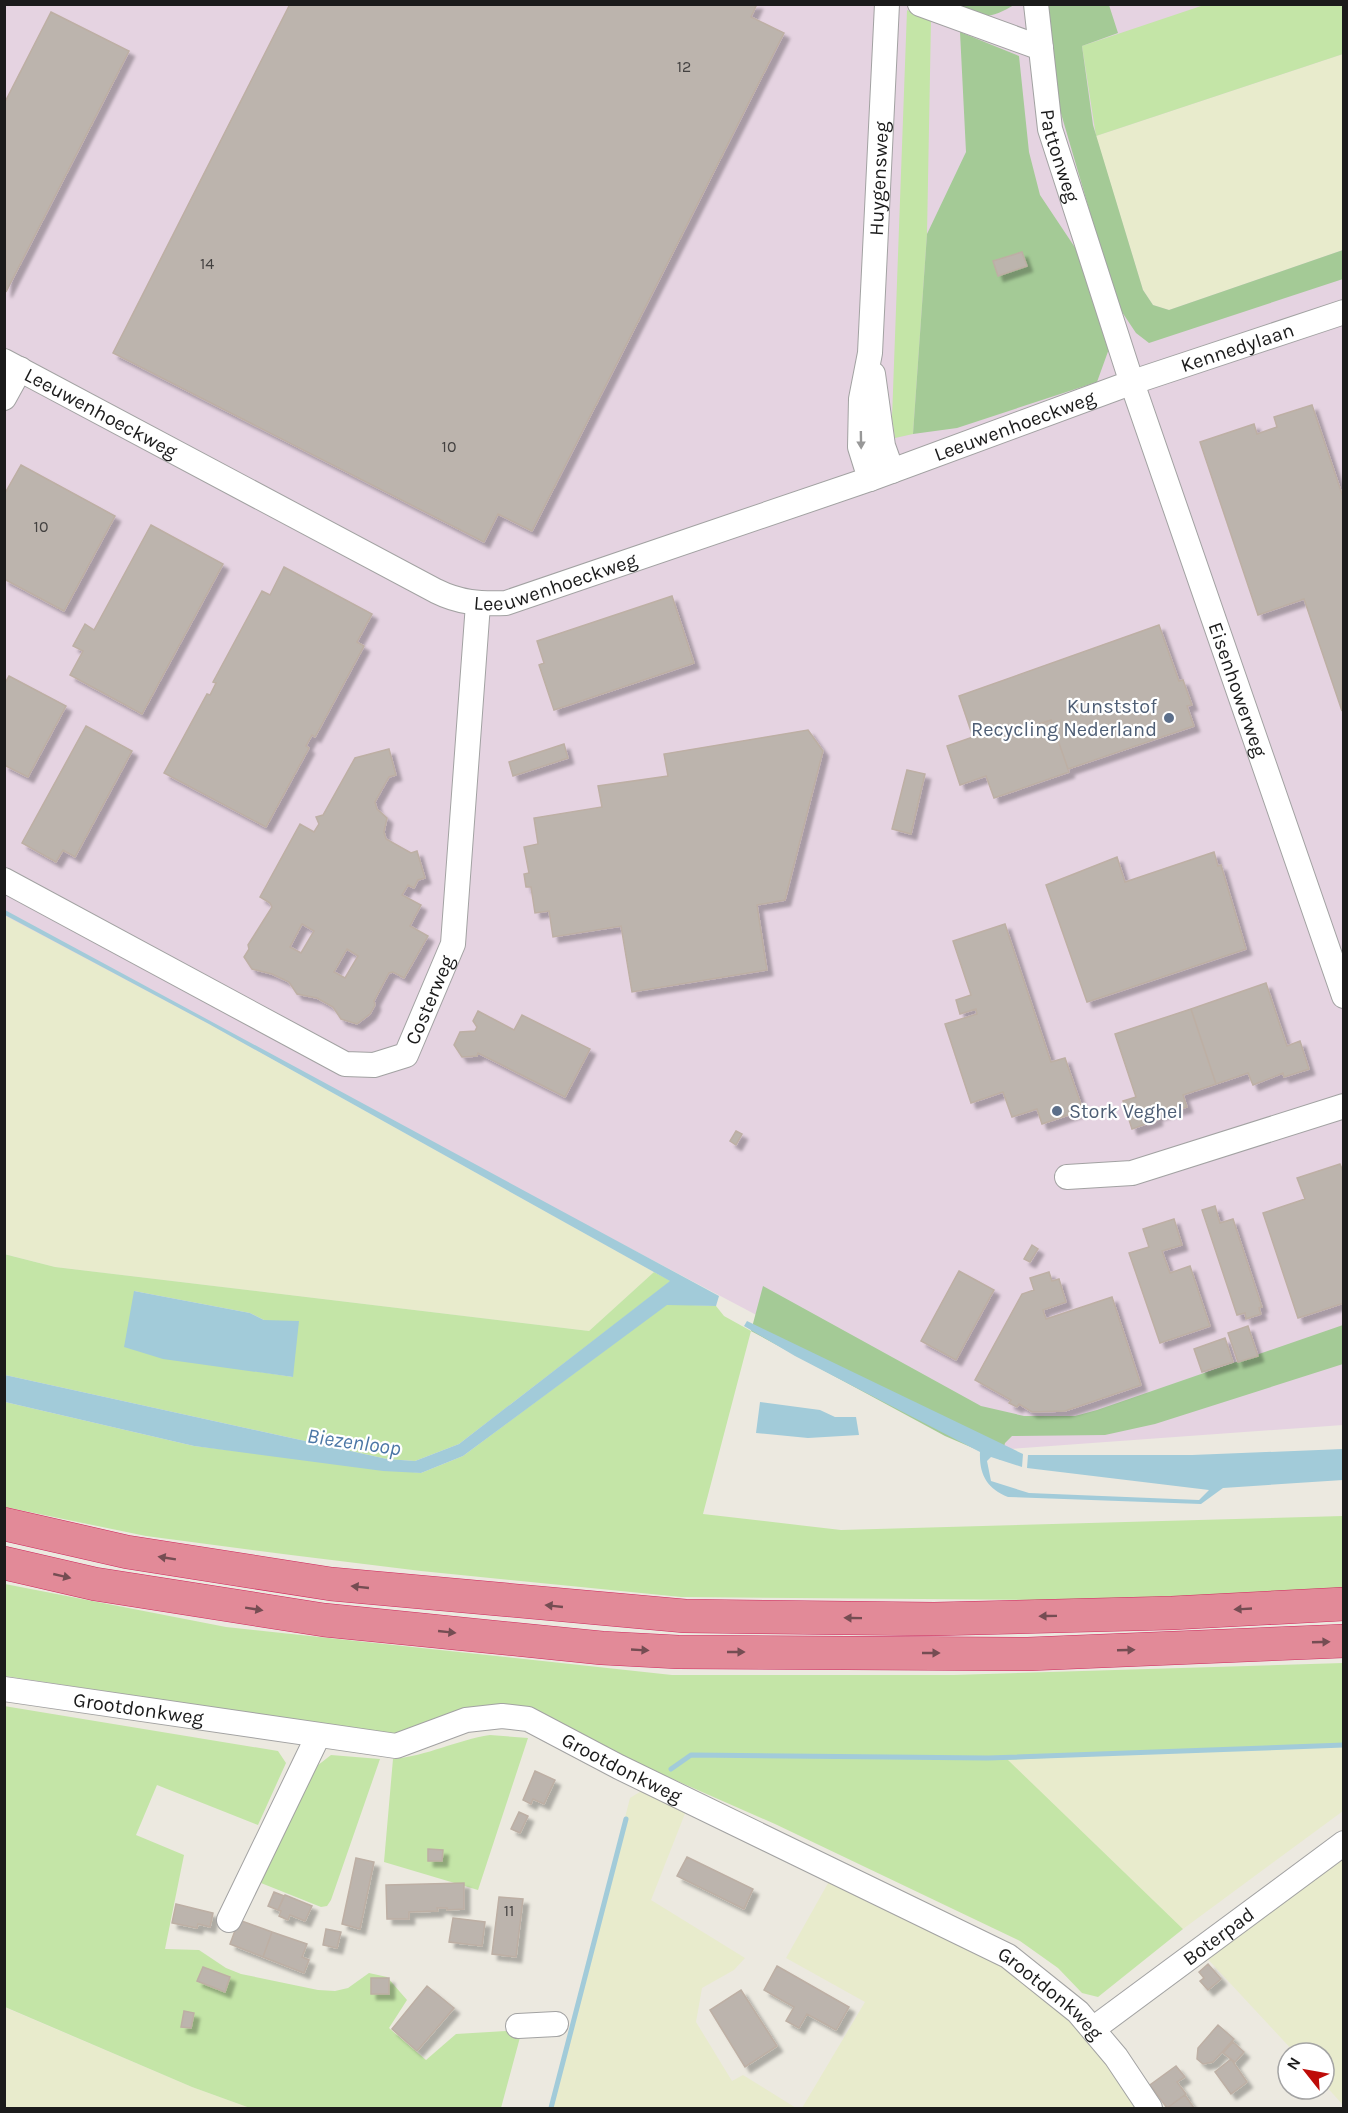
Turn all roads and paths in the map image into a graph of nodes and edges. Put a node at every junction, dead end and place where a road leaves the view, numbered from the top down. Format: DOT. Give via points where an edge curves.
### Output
graph roads {
  1 [pos="887,4"];
  2 [pos="920,4"];
  3 [pos="1036,4"];
  4 [pos="1041,48"];
  5 [pos="1344,312"];
  6 [pos="12,365"];
  7 [pos="1133,382"];
  8 [pos="4,398"];
  9 [pos="881,475"];
  10 [pos="478,604"];
  11 [pos="4,880"];
  12 [pos="1344,996"];
  13 [pos="1344,1106"];
  14 [pos="1067,1177"];
  15 [pos="4,1524"];
  16 [pos="4,1563"];
  17 [pos="1344,1605"];
  18 [pos="1344,1641"];
  19 [pos="4,1689"];
  20 [pos="318,1736"];
  21 [pos="1344,1843"];
  22 [pos="229,1920"];
  23 [pos="556,2024"];
  24 [pos="518,2026"];
  25 [pos="1093,2029"];
  26 [pos="1150,2109"];
  1 -- 9 [label="street, Huygensweg" via="870,353 861,399 860,447"];
  2 -- 4 [label="street"];
  3 -- 4 [label="street, Pattonweg"];
  4 -- 7 [label="street, Pattonweg" via="1050,129"];
  5 -- 7 [label="street, Kennedylaan"];
  6 -- 8 [label="street"];
  6 -- 10 [label="street, Leeuwenhoeckweg" via="454,600"];
  7 -- 9 [label="street, Leeuwenhoeckweg"];
  7 -- 12 [label="street, Eisenhowerweg"];
  9 -- 10 [label="street, Leeuwenhoeckweg" via="506,603"];
  10 -- 11 [label="street, Costerweg" via="453,944 406,1055 374,1065 345,1064"];
  13 -- 14 [label="street" via="1132,1173"];
  17 -- 15 [label="highway, one-way" via="934,1619 685,1616 331,1584 127,1552"];
  16 -- 18 [label="highway, one-way" via="95,1584 324,1620 678,1652 1028,1654"];
  19 -- 20 [label="street, Grootdonkweg"];
  20 -- 22 [label="street"];
  20 -- 25 [label="street, Grootdonkweg" via="396,1746 466,1720 502,1716 528,1719 619,1767 990,1945 1052,1989"];
  21 -- 25 [label="street, Boterpad"];
  23 -- 24 [label="street"];
  25 -- 26 [label="street, Grootdonkweg"];
}
